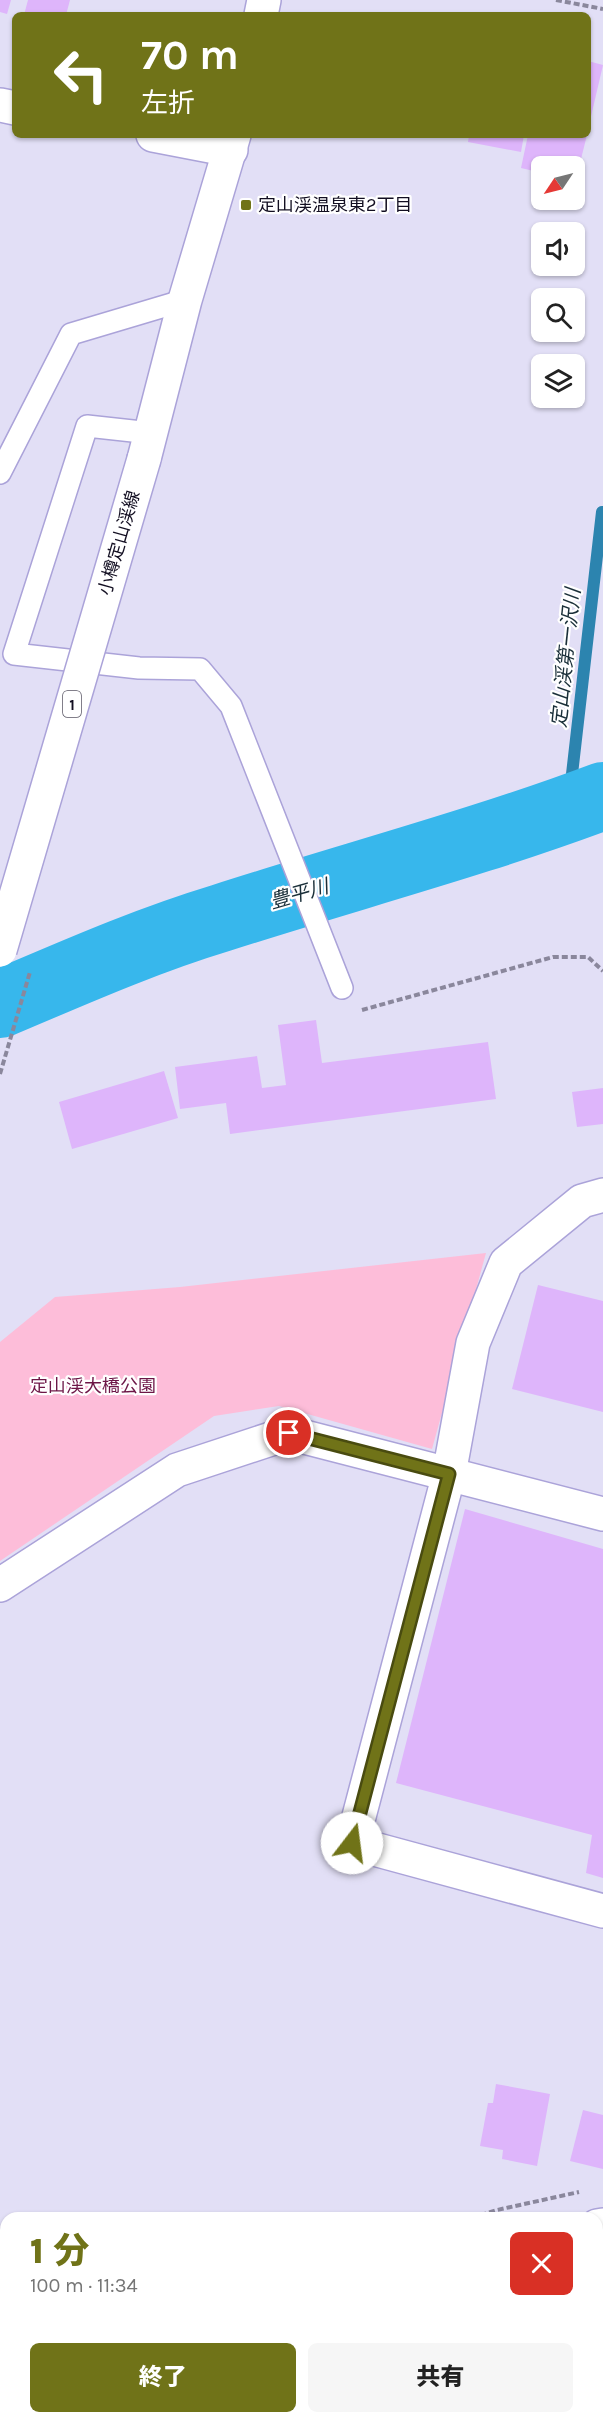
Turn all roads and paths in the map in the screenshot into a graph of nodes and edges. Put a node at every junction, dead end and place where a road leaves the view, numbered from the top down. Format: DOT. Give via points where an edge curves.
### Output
graph roads {
  1 [pos="556,0"];
  2 [pos="603,9"];
  3 [pos="183,138"];
  4 [pos="233,143"];
  5 [pos="185,300"];
  6 [pos="148,446"];
  7 [pos="0,473"];
  8 [pos="0,950"];
  9 [pos="603,971"];
  10 [pos="342,988"];
  11 [pos="603,1195"];
  12 [pos="449,1474"];
  13 [pos="603,1514"];
  14 [pos="0,1585"];
  15 [pos="603,1911"];
  16 [pos="585,2191"];
  17 [pos="491,2212"];
  1 -- 2 [label="path"];
  3 -- 4 [label="street"];
  4 -- 5 [label="street, 小樽定山渓線 / 1"];
  5 -- 6 [label="street, 小樽定山渓線 / 1"];
  5 -- 7 [label="lane" via="71,334"];
  6 -- 8 [label="street, 小樽定山渓線 / 1, bridge"];
  6 -- 10 [label="lane" via="87,426 14,654 139,668 200,669 231,706"];
  9 -- 10 [label="path" via="588,957 554,957 366,1011 354,1009"];
  11 -- 12 [label="street" via="582,1201 506,1263 474,1343"];
  12 -- 13 [label="street"];
  12 -- 14 [label="street" via="289,1433 177,1470"];
  12 -- 15 [label="street" via="352,1843"];
  16 -- 17 [label="path"];
}
